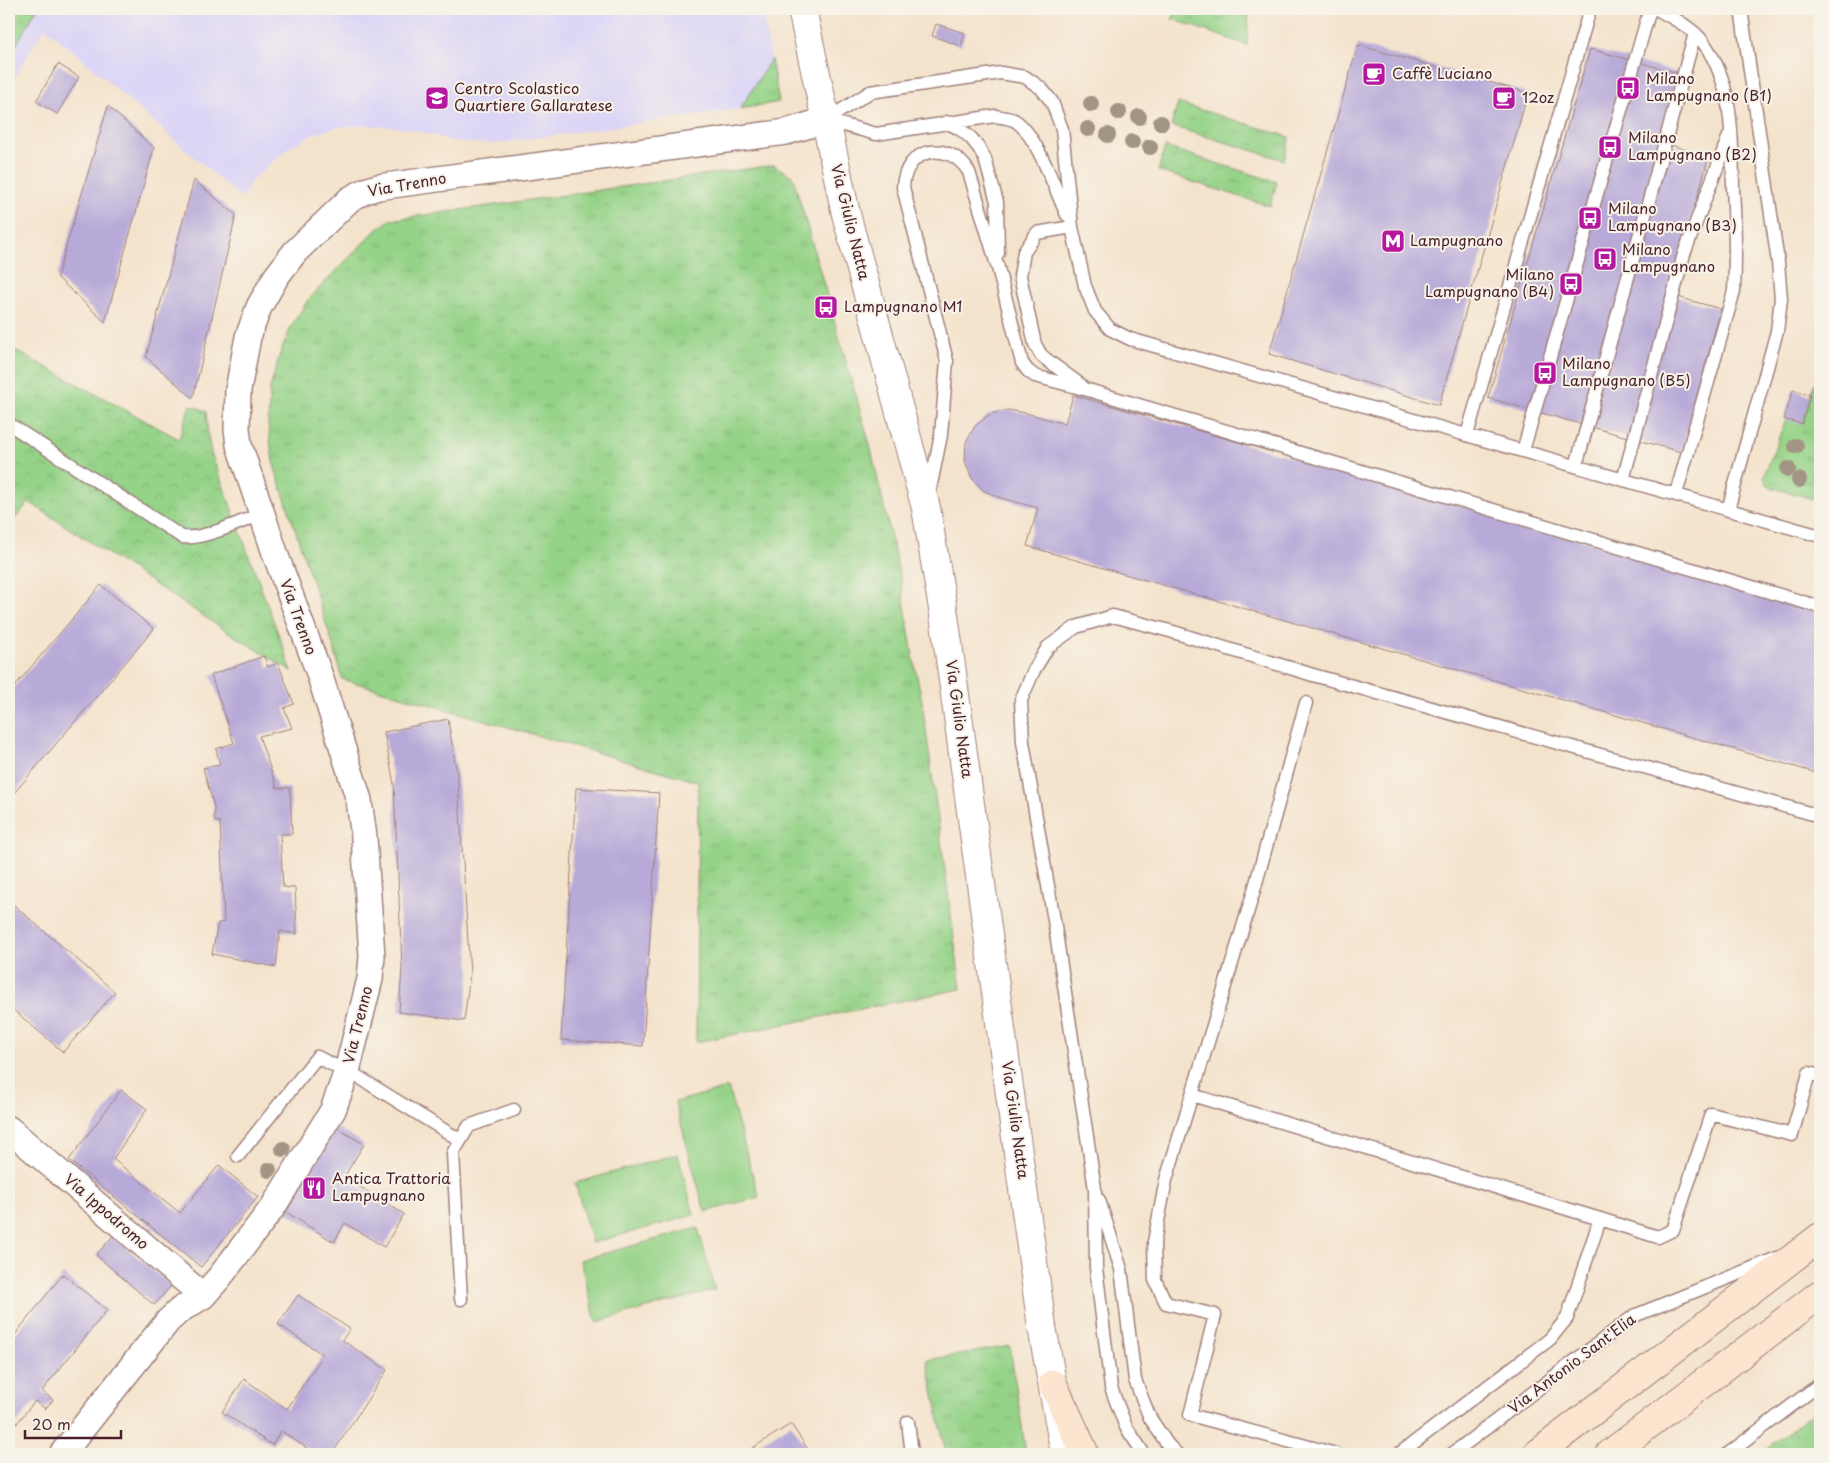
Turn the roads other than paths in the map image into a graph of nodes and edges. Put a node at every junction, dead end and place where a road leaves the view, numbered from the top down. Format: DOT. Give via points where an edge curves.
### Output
graph roads {
  1 [pos="802,9"];
  2 [pos="1590,9"];
  3 [pos="1650,9"];
  4 [pos="1657,9"];
  5 [pos="1741,9"];
  6 [pos="1695,33"];
  7 [pos="826,120"];
  8 [pos="946,122"];
  9 [pos="1731,132"];
  10 [pos="1072,227"];
  11 [pos="998,268"];
  12 [pos="1088,390"];
  13 [pos="9,424"];
  14 [pos="1467,435"];
  15 [pos="1523,451"];
  16 [pos="1576,466"];
  17 [pos="1623,480"];
  18 [pos="1676,494"];
  19 [pos="926,508"];
  20 [pos="1728,510"];
  21 [pos="261,514"];
  22 [pos="1820,536"];
  23 [pos="1820,607"];
  24 [pos="1306,703"];
  25 [pos="1820,816"];
  26 [pos="347,1071"];
  27 [pos="1820,1076"];
  28 [pos="1192,1096"];
  29 [pos="514,1110"];
  30 [pos="9,1129"];
  31 [pos="460,1140"];
  32 [pos="238,1156"];
  33 [pos="1096,1189"];
  34 [pos="1600,1219"];
  35 [pos="1816,1240"];
  36 [pos="1820,1294"];
  37 [pos="203,1296"];
  38 [pos="461,1299"];
  39 [pos="1053,1384"];
  40 [pos="1820,1384"];
  41 [pos="908,1422"];
  42 [pos="1070,1451"];
  43 [pos="62,1454"];
  44 [pos="912,1454"];
  45 [pos="1144,1454"];
  46 [pos="1177,1454"];
  47 [pos="1336,1454"];
  48 [pos="1399,1454"];
  49 [pos="1452,1454"];
  50 [pos="1537,1454"];
  51 [pos="1610,1454"];
  52 [pos="1728,1454"];
  1 -- 7 [label="street, Via Giulio Natta"];
  2 -- 14 [label="lane"];
  3 -- 15 [label="lane"];
  4 -- 6 [label="lane"];
  5 -- 20 [label="lane" via="1781,299 1777,331"];
  6 -- 9 [label="lane" via="1709,51 1718,72 1728,104"];
  6 -- 16 [label="lane"];
  7 -- 8 [label="lane" via="876,134"];
  7 -- 10 [label="lane" via="870,92 1001,73 1025,77 1041,88 1052,102 1062,128"];
  7 -- 19 [label="street, Via Giulio Natta" via="846,214"];
  7 -- 21 [label="street, Via Trenno" via="786,132 378,187 350,199 295,252 258,307 248,337 238,390 237,429 243,460"];
  8 -- 10 [label="lane" via="995,116 1014,120 1027,133 1041,157"];
  8 -- 11 [label="lane" via="971,138 985,159 997,202"];
  9 -- 17 [label="lane" via="1684,254"];
  9 -- 18 [label="lane" via="1736,257 1734,291"];
  10 -- 12 [label="lane" via="1037,233 1024,252 1020,276 1035,344 1041,355"];
  10 -- 14 [label="lane" via="1085,286 1095,311 1110,328 1130,339"];
  11 -- 12 [label="lane" via="1020,357 1028,371 1035,376"];
  11 -- 19 [label="lane" via="969,172 954,155 928,152 915,158 905,173 903,190 947,361 941,435"];
  12 -- 23 [label="lane"];
  13 -- 21 [label="lane" via="182,537 202,536"];
  14 -- 15 [label="lane"];
  15 -- 16 [label="lane"];
  16 -- 17 [label="lane"];
  17 -- 18 [label="lane"];
  18 -- 20 [label="lane"];
  19 -- 39 [label="street, Via Giulio Natta" via="944,615 1042,1327"];
  20 -- 22 [label="lane"];
  21 -- 26 [label="street, Via Trenno" via="319,673 359,800 372,956 365,1003"];
  24 -- 28 [label="lane" via="1254,894"];
  25 -- 33 [label="lane" via="1313,675 1114,616 1076,627 1048,647 1022,700 1024,742"];
  26 -- 31 [label="lane"];
  26 -- 32 [label="lane" via="317,1057"];
  26 -- 37 [label="street, Via Trenno" via="333,1110 273,1207"];
  27 -- 34 [label="lane" via="1809,1073 1792,1135 1711,1114 1673,1230 1658,1238"];
  28 -- 34 [label="lane"];
  28 -- 47 [label="lane" via="1166,1180 1154,1242 1155,1280 1166,1303 1215,1315 1190,1415"];
  29 -- 31 [label="lane" via="469,1126"];
  30 -- 37 [label="street, Via Ippodromo"];
  31 -- 38 [label="lane" via="453,1152"];
  33 -- 45 [label="lane" via="1096,1268 1111,1388 1126,1427"];
  33 -- 46 [label="lane" via="1121,1269 1135,1380 1150,1418"];
  34 -- 48 [label="lane" via="1567,1318 1550,1339"];
  35 -- 49 [label="lane, Via Antonio Sant'Elia" via="1634,1316"];
  35 -- 50 [label="main road, Via Antonio Sant'Elia"];
  36 -- 51 [label="main road"];
  37 -- 43 [label="street, Via Trenno" via="168,1321"];
  39 -- 42 [label="main road"];
  40 -- 52 [label="lane"];
  41 -- 44 [label="lane"];
}
